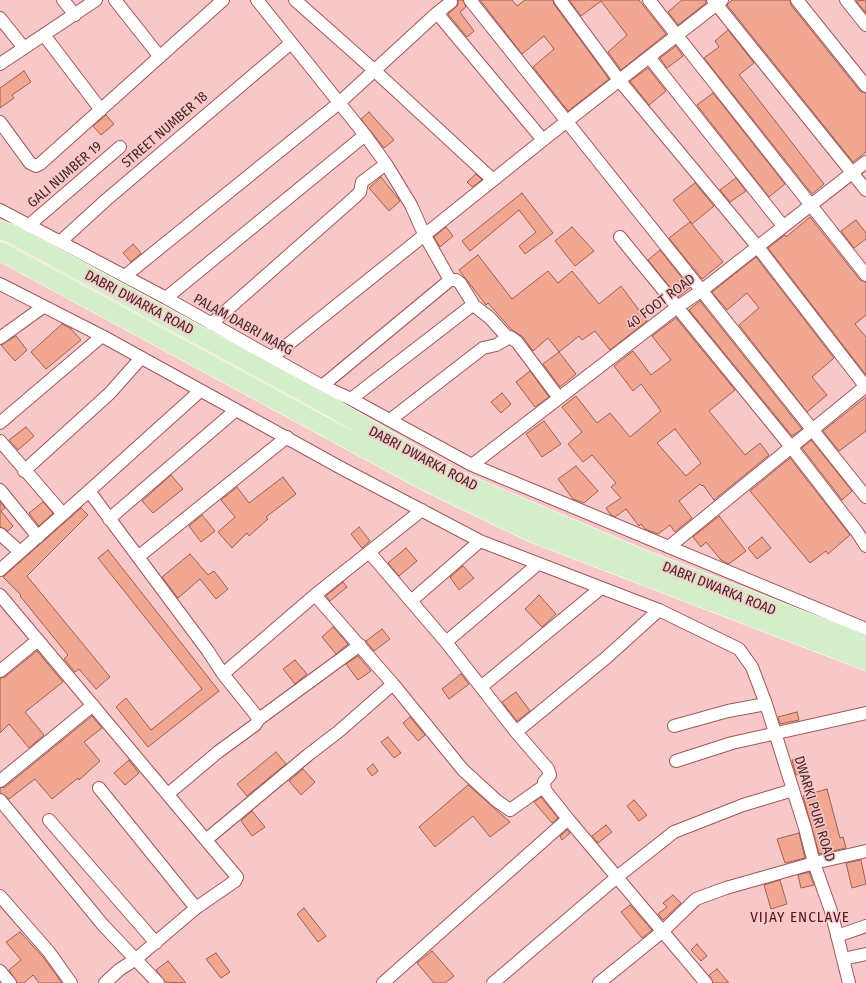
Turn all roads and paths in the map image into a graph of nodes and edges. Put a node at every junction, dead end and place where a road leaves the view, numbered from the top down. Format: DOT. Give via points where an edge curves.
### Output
graph roads {
  1 [pos="63,0"];
  2 [pos="96,0"];
  3 [pos="115,0"];
  4 [pos="223,0"];
  5 [pos="257,0"];
  6 [pos="294,0"];
  7 [pos="470,0"];
  8 [pos="560,0"];
  9 [pos="649,0"];
  10 [pos="797,0"];
  11 [pos="846,0"];
  12 [pos="451,1"];
  13 [pos="717,1"];
  14 [pos="437,13"];
  15 [pos="75,15"];
  16 [pos="0,18"];
  17 [pos="866,25"];
  18 [pos="678,34"];
  19 [pos="44,35"];
  20 [pos="291,43"];
  21 [pos="24,48"];
  22 [pos="160,57"];
  23 [pos="649,57"];
  24 [pos="0,64"];
  25 [pos="375,71"];
  26 [pos="619,80"];
  27 [pos="866,86"];
  28 [pos="339,103"];
  29 [pos="101,110"];
  30 [pos="567,121"];
  31 [pos="0,122"];
  32 [pos="365,135"];
  33 [pos="543,140"];
  34 [pos="120,147"];
  35 [pos="866,162"];
  36 [pos="386,164"];
  37 [pos="852,172"];
  38 [pos="493,180"];
  39 [pos="866,190"];
  40 [pos="811,205"];
  41 [pos="0,210"];
  42 [pos="28,226"];
  43 [pos="783,226"];
  44 [pos="0,230"];
  45 [pos="424,234"];
  46 [pos="620,237"];
  47 [pos="60,242"];
  48 [pos="756,246"];
  49 [pos="0,251"];
  50 [pos="866,275"];
  51 [pos="126,276"];
  52 [pos="450,280"];
  53 [pos="0,284"];
  54 [pos="701,291"];
  55 [pos="166,298"];
  56 [pos="472,304"];
  57 [pos="44,306"];
  58 [pos="676,308"];
  59 [pos="211,324"];
  60 [pos="102,336"];
  61 [pos="0,338"];
  62 [pos="508,338"];
  63 [pos="141,358"];
  64 [pos="271,358"];
  65 [pos="322,386"];
  66 [pos="866,386"];
  67 [pos="200,390"];
  68 [pos="559,398"];
  69 [pos="351,399"];
  70 [pos="236,410"];
  71 [pos="390,420"];
  72 [pos="0,423"];
  73 [pos="813,431"];
  74 [pos="287,437"];
  75 [pos="0,441"];
  76 [pos="792,448"];
  77 [pos="472,465"];
  78 [pos="24,470"];
  79 [pos="0,490"];
  80 [pos="89,491"];
  81 [pos="866,497"];
  82 [pos="422,510"];
  83 [pos="63,514"];
  84 [pos="109,519"];
  85 [pos="0,534"];
  86 [pos="38,537"];
  87 [pos="480,541"];
  88 [pos="670,546"];
  89 [pos="866,546"];
  90 [pos="20,552"];
  91 [pos="369,552"];
  92 [pos="138,557"];
  93 [pos="538,564"];
  94 [pos="0,570"];
  95 [pos="601,588"];
  96 [pos="0,595"];
  97 [pos="316,595"];
  98 [pos="411,601"];
  99 [pos="659,610"];
  100 [pos="866,629"];
  101 [pos="38,640"];
  102 [pos="446,642"];
  103 [pos="360,645"];
  104 [pos="866,645"];
  105 [pos="866,661"];
  106 [pos="0,671"];
  107 [pos="223,674"];
  108 [pos="393,684"];
  109 [pos="481,686"];
  110 [pos="766,704"];
  111 [pos="93,705"];
  112 [pos="866,714"];
  113 [pos="259,719"];
  114 [pos="674,726"];
  115 [pos="516,732"];
  116 [pos="775,733"];
  117 [pos="676,761"];
  118 [pos="0,781"];
  119 [pos="544,786"];
  120 [pos="99,788"];
  121 [pos="793,790"];
  122 [pos="168,794"];
  123 [pos="0,800"];
  124 [pos="568,819"];
  125 [pos="50,820"];
  126 [pos="207,839"];
  127 [pos="866,851"];
  128 [pos="814,863"];
  129 [pos="617,877"];
  130 [pos="0,896"];
  131 [pos="196,908"];
  132 [pos="866,926"];
  133 [pos="662,931"];
  134 [pos="837,936"];
  135 [pos="156,942"];
  136 [pos="866,954"];
  137 [pos="136,959"];
  138 [pos="843,959"];
  139 [pos="0,971"];
  140 [pos="387,982"];
  141 [pos="704,982"];
  142 [pos="10,983"];
  143 [pos="71,983"];
  144 [pos="105,983"];
  145 [pos="158,983"];
  146 [pos="493,983"];
  147 [pos="599,983"];
  148 [pos="848,983"];
  1 -- 15 [label="street"];
  2 -- 15 [label="street"];
  3 -- 22 [label="street"];
  4 -- 22 [label="street"];
  5 -- 20 [label="street"];
  6 -- 25 [label="street"];
  7 -- 30 [label="street"];
  8 -- 26 [label="street"];
  9 -- 18 [label="street"];
  10 -- 27 [label="street"];
  11 -- 17 [label="street"];
  12 -- 14 [label="street"];
  13 -- 18 [label="street"];
  13 -- 37 [label="street"];
  14 -- 25 [label="street"];
  14 -- 33 [label="street"];
  15 -- 19 [label="street"];
  16 -- 21 [label="street"];
  18 -- 23 [label="street"];
  18 -- 40 [label="street"];
  19 -- 21 [label="street"];
  19 -- 29 [label="street"];
  20 -- 28 [label="street"];
  20 -- 47 [label="street, STREET NUMBER 18"];
  21 -- 24 [label="street"];
  22 -- 29 [label="street"];
  23 -- 26 [label="street"];
  23 -- 43 [label="street"];
  25 -- 28 [label="street"];
  25 -- 38 [label="street"];
  26 -- 30 [label="street"];
  26 -- 48 [label="street"];
  28 -- 32 [label="street"];
  28 -- 51 [label="street"];
  29 -- 31 [label="street" via="36,166 30,163"];
  30 -- 33 [label="street"];
  30 -- 54 [label="street"];
  32 -- 36 [label="street"];
  32 -- 55 [label="street"];
  33 -- 38 [label="street"];
  34 -- 42 [label="street, GALI NUMBER 19"];
  35 -- 37 [label="street, 40 FOOT ROAD"];
  36 -- 45 [label="street" via="411,205"];
  36 -- 59 [label="street" via="362,182 356,197"];
  37 -- 39 [label="street"];
  37 -- 40 [label="street, 40 FOOT ROAD"];
  38 -- 45 [label="street"];
  40 -- 43 [label="street, 40 FOOT ROAD"];
  40 -- 50 [label="street"];
  41 -- 42 [label="street, PALAM DABRI MARG"];
  42 -- 47 [label="street, PALAM DABRI MARG"];
  43 -- 48 [label="street, 40 FOOT ROAD"];
  44 -- 104 [label="main road, DABRI DWARKA ROAD" via="10,233 308,395 454,478 635,556"];
  45 -- 52 [label="street"];
  45 -- 64 [label="street"];
  46 -- 58 [label="street"];
  47 -- 51 [label="street, PALAM DABRI MARG"];
  48 -- 54 [label="street, 40 FOOT ROAD"];
  48 -- 66 [label="street"];
  49 -- 105 [label="main road, DABRI DWARKA ROAD" via="428,482 533,533"];
  51 -- 55 [label="street, PALAM DABRI MARG"];
  52 -- 56 [label="street" via="460,283 470,296"];
  52 -- 65 [label="street"];
  53 -- 57 [label="street"];
  54 -- 58 [label="street, 40 FOOT ROAD"];
  54 -- 73 [label="street"];
  55 -- 59 [label="street, PALAM DABRI MARG"];
  56 -- 62 [label="street" via="490,318"];
  56 -- 69 [label="street"];
  57 -- 60 [label="street"];
  57 -- 61 [label="street"];
  58 -- 68 [label="street, 40 FOOT ROAD"];
  58 -- 76 [label="street"];
  59 -- 64 [label="street, PALAM DABRI MARG"];
  60 -- 63 [label="street"];
  60 -- 72 [label="street"];
  62 -- 68 [label="street" via="512,337 517,342"];
  62 -- 71 [label="street" via="496,345 483,348"];
  63 -- 67 [label="street"];
  63 -- 78 [label="street" via="110,393"];
  64 -- 65 [label="street, PALAM DABRI MARG"];
  65 -- 69 [label="street, PALAM DABRI MARG"];
  66 -- 73 [label="street"];
  67 -- 70 [label="street"];
  67 -- 80 [label="street"];
  68 -- 77 [label="street, 40 FOOT ROAD"];
  69 -- 71 [label="street, PALAM DABRI MARG"];
  70 -- 74 [label="street"];
  70 -- 84 [label="street"];
  71 -- 77 [label="street, PALAM DABRI MARG"];
  73 -- 76 [label="street"];
  73 -- 81 [label="street"];
  74 -- 82 [label="street"];
  74 -- 92 [label="street"];
  75 -- 78 [label="street"];
  76 -- 88 [label="street"];
  76 -- 89 [label="street"];
  77 -- 88 [label="street, PALAM DABRI MARG"];
  78 -- 83 [label="street"];
  79 -- 86 [label="street"];
  80 -- 83 [label="street"];
  80 -- 84 [label="street"];
  82 -- 87 [label="street"];
  82 -- 91 [label="street"];
  83 -- 86 [label="street"];
  84 -- 92 [label="street"];
  85 -- 90 [label="street"];
  86 -- 90 [label="street"];
  87 -- 93 [label="street"];
  87 -- 98 [label="street"];
  88 -- 100 [label="street, PALAM DABRI MARG"];
  90 -- 94 [label="street"];
  91 -- 97 [label="street"];
  91 -- 98 [label="street"];
  92 -- 107 [label="street"];
  93 -- 95 [label="street"];
  93 -- 102 [label="street"];
  95 -- 99 [label="street"];
  95 -- 109 [label="street"];
  96 -- 101 [label="street"];
  97 -- 103 [label="street"];
  97 -- 107 [label="street"];
  98 -- 102 [label="street"];
  99 -- 110 [label="street, DWARKI PURI ROAD" via="740,649 752,667"];
  99 -- 115 [label="street" via="607,657"];
  101 -- 106 [label="street"];
  101 -- 111 [label="street"];
  102 -- 109 [label="street"];
  103 -- 108 [label="street"];
  103 -- 113 [label="street"];
  107 -- 113 [label="street"];
  108 -- 119 [label="street" via="463,770 504,807 510,810"];
  108 -- 126 [label="street"];
  109 -- 115 [label="street"];
  110 -- 114 [label="street" via="728,711"];
  110 -- 116 [label="street, DWARKI PURI ROAD"];
  111 -- 118 [label="street"];
  111 -- 122 [label="street"];
  112 -- 116 [label="street"];
  113 -- 122 [label="street" via="255,725"];
  115 -- 119 [label="street" via="550,772"];
  116 -- 117 [label="street"];
  116 -- 121 [label="street, DWARKI PURI ROAD"];
  119 -- 124 [label="street"];
  120 -- 131 [label="street"];
  121 -- 128 [label="street, DWARKI PURI ROAD"];
  121 -- 129 [label="street" via="743,805 674,832"];
  122 -- 126 [label="street"];
  123 -- 137 [label="street" via="103,925"];
  124 -- 129 [label="street"];
  124 -- 140 [label="street"];
  125 -- 135 [label="street"];
  126 -- 131 [label="street" via="237,877"];
  127 -- 128 [label="street"];
  128 -- 133 [label="street" via="696,899"];
  128 -- 134 [label="street, DWARKI PURI ROAD"];
  129 -- 133 [label="street"];
  129 -- 146 [label="street"];
  130 -- 143 [label="street" via="49,952"];
  131 -- 135 [label="street"];
  132 -- 134 [label="street"];
  133 -- 141 [label="street"];
  133 -- 147 [label="street"];
  134 -- 138 [label="street, DWARKI PURI ROAD"];
  135 -- 137 [label="street"];
  136 -- 138 [label="street"];
  137 -- 144 [label="street"];
  137 -- 145 [label="street"];
  138 -- 148 [label="street, DWARKI PURI ROAD"];
  139 -- 142 [label="street"];
}
